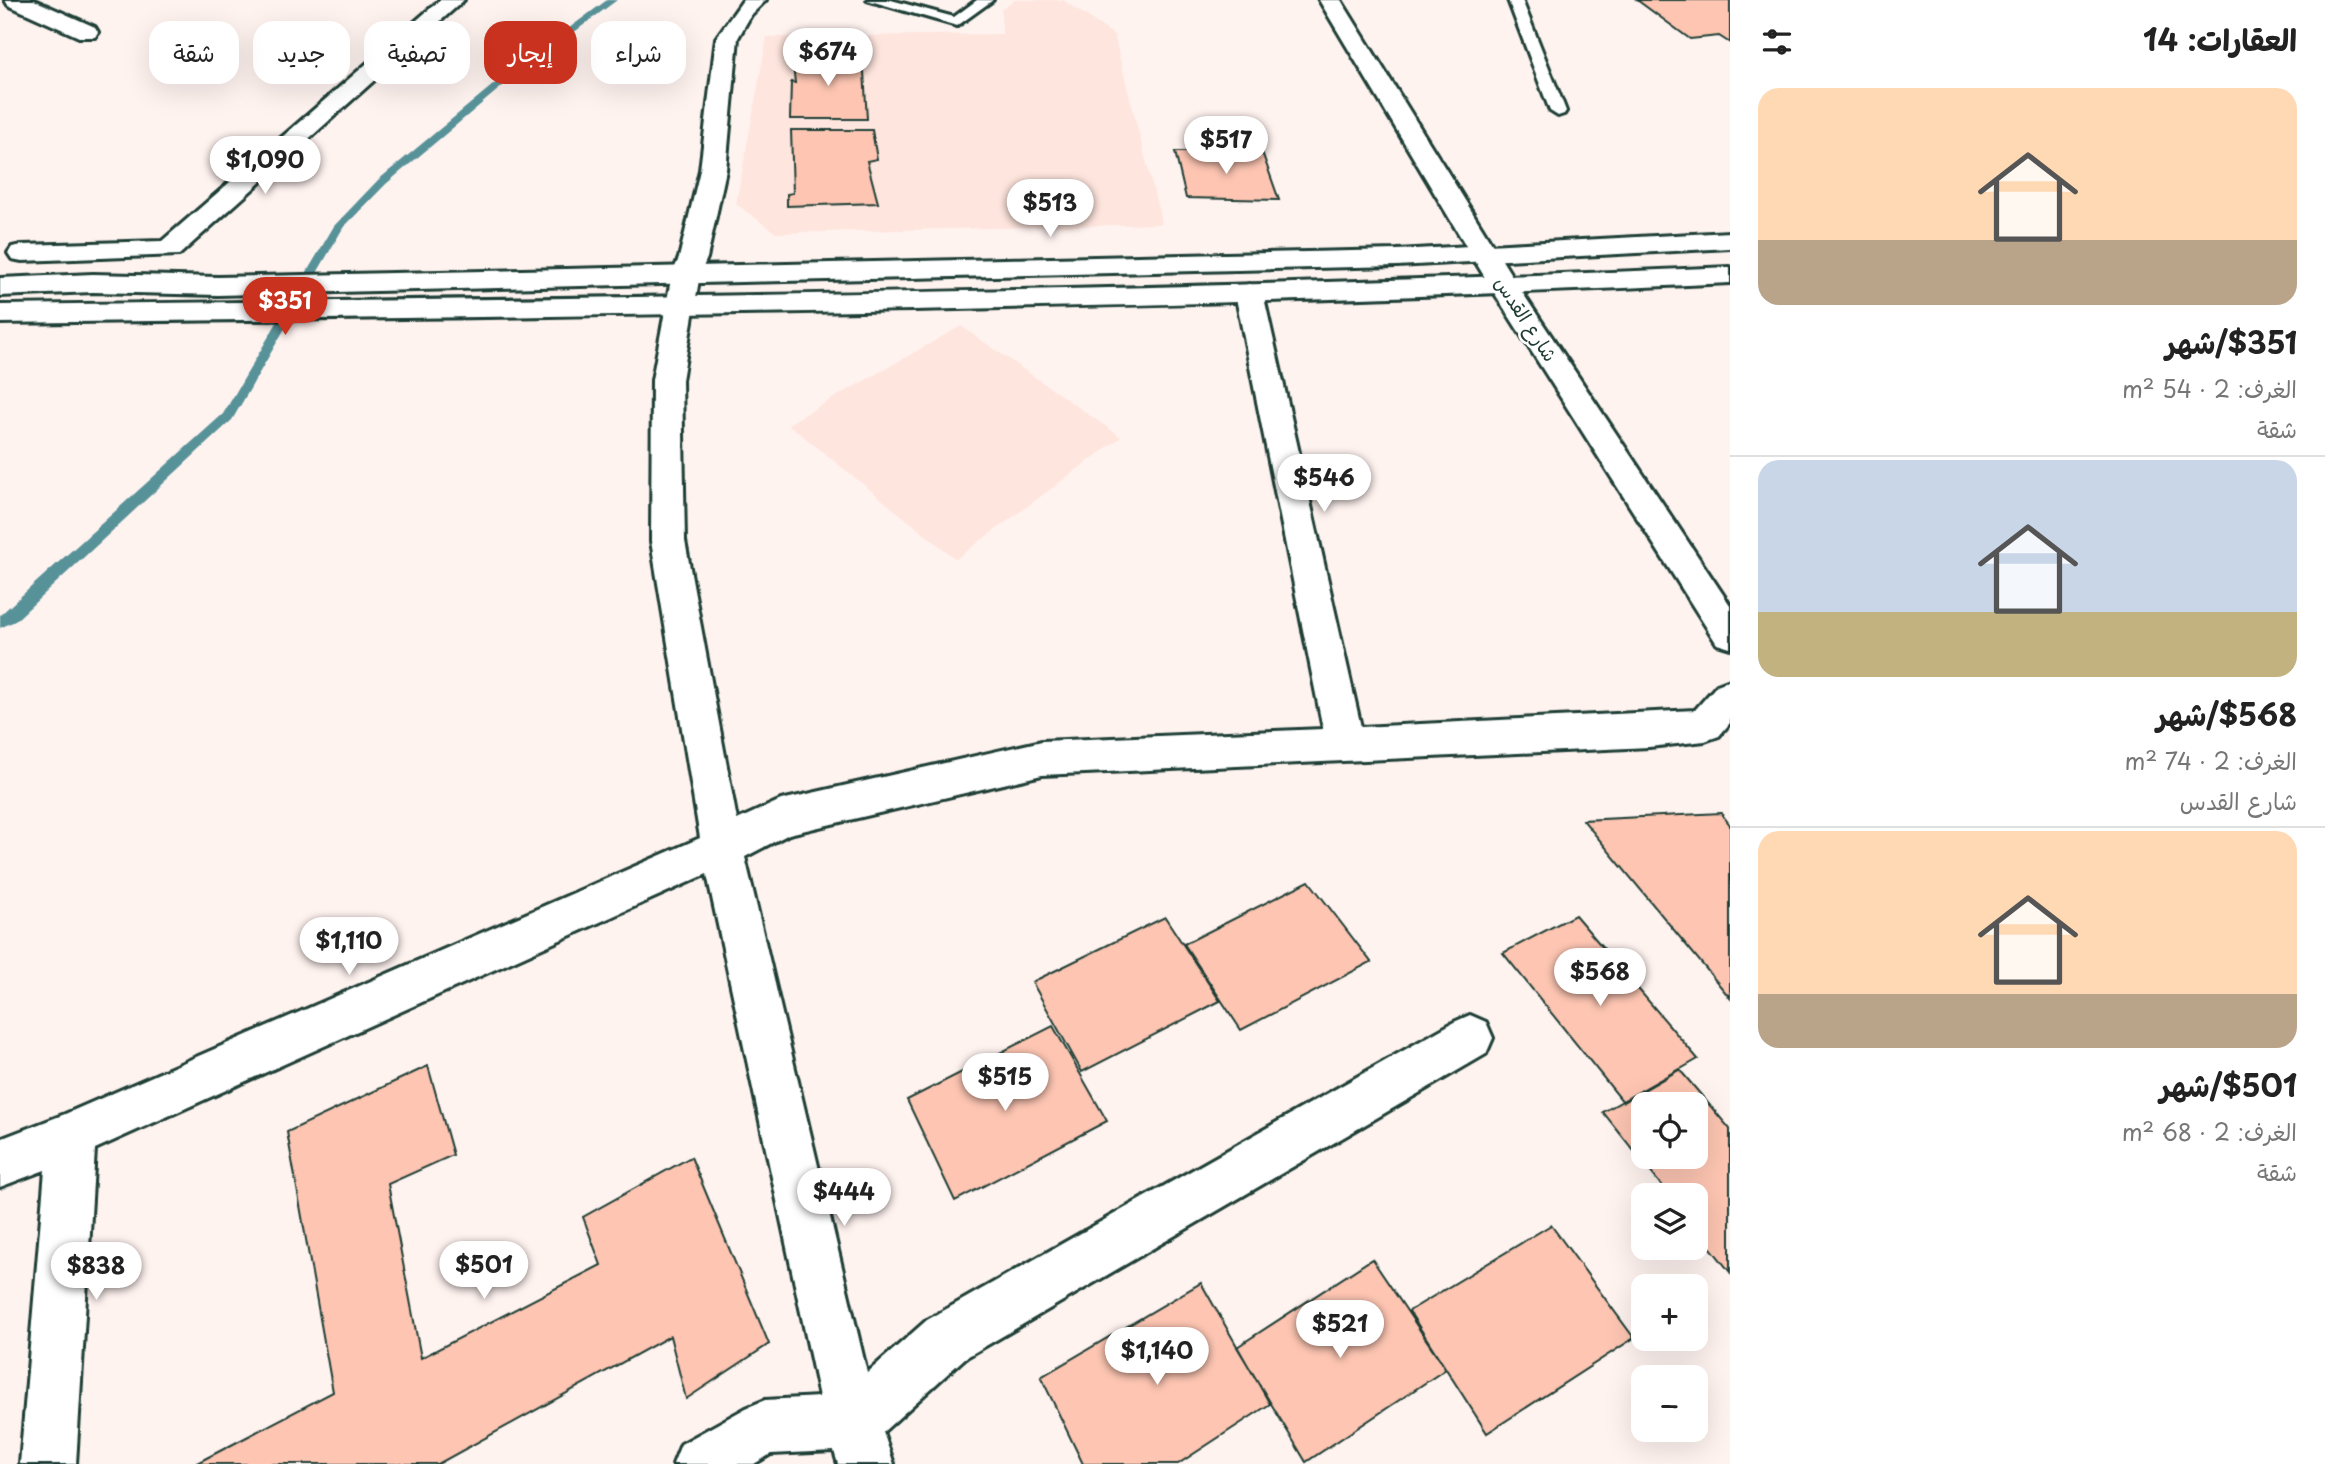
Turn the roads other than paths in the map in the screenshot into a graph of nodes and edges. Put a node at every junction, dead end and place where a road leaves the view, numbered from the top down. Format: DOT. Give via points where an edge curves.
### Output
graph roads {
  1 [pos="16,0"];
  2 [pos="70,0"];
  3 [pos="453,0"];
  4 [pos="755,0"];
  5 [pos="874,0"];
  6 [pos="986,0"];
  7 [pos="1330,0"];
  8 [pos="1515,0"];
  9 [pos="43,12"];
  10 [pos="86,32"];
  11 [pos="1559,111"];
  12 [pos="1730,240"];
  13 [pos="11,249"];
  14 [pos="1485,253"];
  15 [pos="1730,275"];
  16 [pos="93,283"];
  17 [pos="1504,286"];
  18 [pos="0,287"];
  19 [pos="684,290"];
  20 [pos="1249,293"];
  21 [pos="0,314"];
  22 [pos="1730,634"];
  23 [pos="1730,696"];
  24 [pos="1346,746"];
  25 [pos="722,848"];
  26 [pos="1470,1038"];
  27 [pos="72,1135"];
  28 [pos="0,1163"];
  29 [pos="859,1444"];
  30 [pos="48,1464"];
  31 [pos="701,1464"];
  1 -- 9 [label="street"];
  2 -- 9 [label="street"];
  3 -- 13 [label="street" via="169,249"];
  4 -- 19 [label="street" via="727,38 713,170"];
  5 -- 6 [label="lane" via="957,22"];
  7 -- 14 [label="street, شارع القدس"];
  8 -- 11 [label="lane"];
  9 -- 10 [label="street"];
  12 -- 14 [label="street"];
  13 -- 16 [label="street"];
  14 -- 17 [label="street, شارع القدس"];
  14 -- 19 [label="street"];
  15 -- 17 [label="street"];
  16 -- 18 [label="street"];
  16 -- 19 [label="street" via="372,282"];
  17 -- 20 [label="street"];
  17 -- 22 [label="street, شارع القدس"];
  19 -- 20 [label="street"];
  19 -- 21 [label="street" via="373,311"];
  19 -- 25 [label="street" via="667,380 668,541"];
  20 -- 24 [label="street"];
  23 -- 24 [label="street" via="1705,724 1649,732"];
  24 -- 25 [label="street" via="1042,758 781,818"];
  25 -- 27 [label="street"];
  25 -- 29 [label="street"];
  26 -- 29 [label="street" via="946,1339"];
  27 -- 28 [label="street"];
  27 -- 30 [label="street"];
  29 -- 31 [label="street" via="765,1427"];
}
